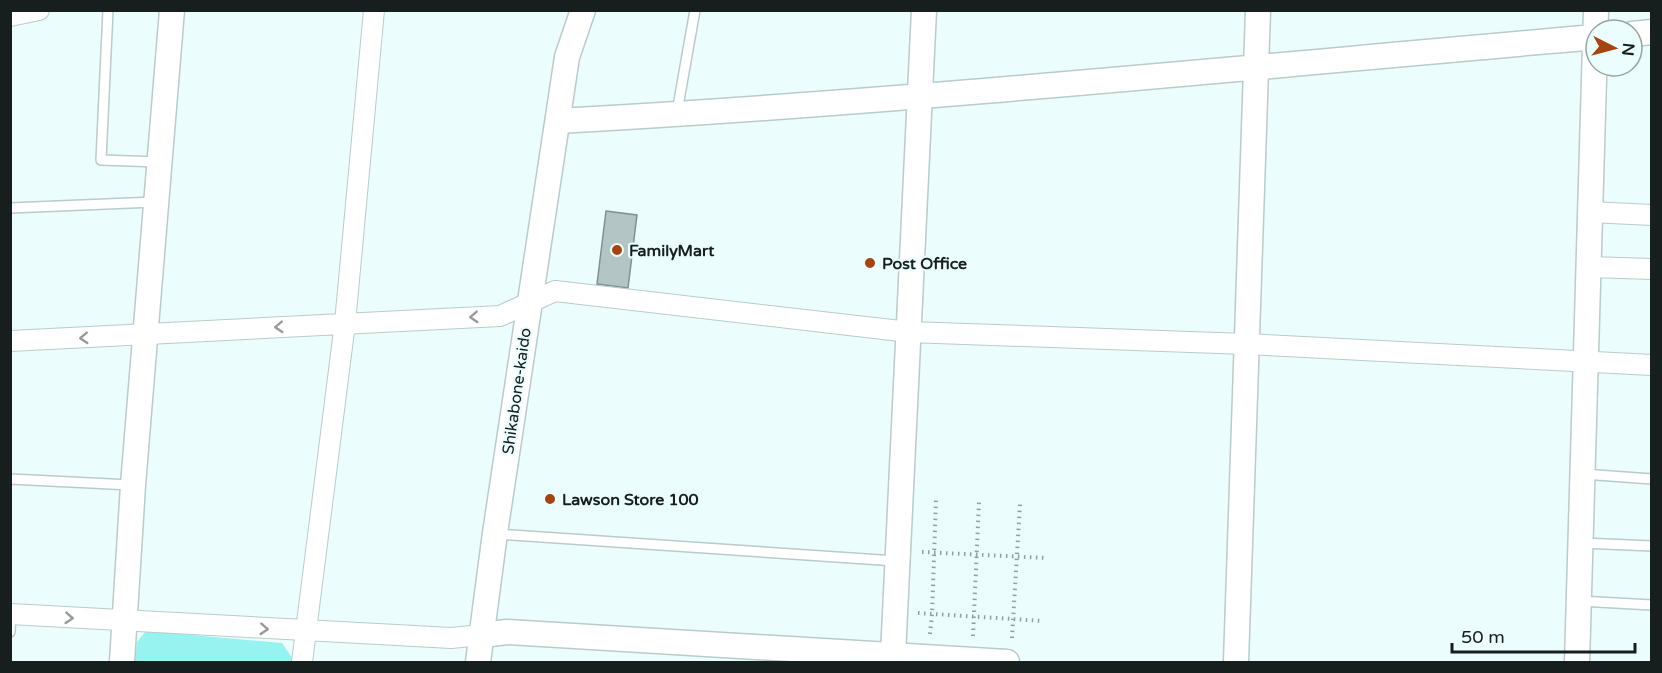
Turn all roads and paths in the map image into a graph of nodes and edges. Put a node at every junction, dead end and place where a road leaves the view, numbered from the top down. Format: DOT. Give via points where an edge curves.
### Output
graph roads {
  1 [pos="39,10"];
  2 [pos="108,10"];
  3 [pos="171,10"];
  4 [pos="374,10"];
  5 [pos="583,10"];
  6 [pos="695,10"];
  7 [pos="924,10"];
  8 [pos="1258,10"];
  9 [pos="10,16"];
  10 [pos="1584,38"];
  11 [pos="1256,67"];
  12 [pos="1594,78"];
  13 [pos="920,96"];
  14 [pos="677,114"];
  15 [pos="558,121"];
  16 [pos="160,162"];
  17 [pos="157,202"];
  18 [pos="10,208"];
  19 [pos="1590,212"];
  20 [pos="1652,214"];
  21 [pos="1589,267"];
  22 [pos="1652,269"];
  23 [pos="529,302"];
  24 [pos="345,323"];
  25 [pos="909,332"];
  26 [pos="146,335"];
  27 [pos="10,341"];
  28 [pos="1246,344"];
  29 [pos="1586,362"];
  30 [pos="1652,365"];
  31 [pos="1583,474"];
  32 [pos="10,479"];
  33 [pos="1652,479"];
  34 [pos="133,485"];
  35 [pos="936,500"];
  36 [pos="979,502"];
  37 [pos="1020,504"];
  38 [pos="495,534"];
  39 [pos="1581,543"];
  40 [pos="1652,546"];
  41 [pos="934,553"];
  42 [pos="977,555"];
  43 [pos="909,557"];
  44 [pos="1017,557"];
  45 [pos="1047,558"];
  46 [pos="1579,602"];
  47 [pos="1652,605"];
  48 [pos="915,613"];
  49 [pos="932,615"];
  50 [pos="973,617"];
  51 [pos="1012,619"];
  52 [pos="11,620"];
  53 [pos="125,621"];
  54 [pos="1043,621"];
  55 [pos="306,631"];
  56 [pos="482,635"];
  57 [pos="929,636"];
  58 [pos="972,641"];
  59 [pos="1009,654"];
  60 [pos="893,659"];
  61 [pos="122,663"];
  62 [pos="302,663"];
  63 [pos="478,663"];
  64 [pos="1236,663"];
  65 [pos="1577,663"];
  1 -- 9 [label="street"];
  2 -- 16 [label="lane" via="101,160"];
  3 -- 16 [label="street"];
  4 -- 24 [label="street"];
  5 -- 15 [label="street, Shikabone-kaido" via="567,57"];
  6 -- 14 [label="lane"];
  7 -- 13 [label="street"];
  8 -- 11 [label="street"];
  10 -- 11 [label="street"];
  11 -- 13 [label="street"];
  11 -- 28 [label="street"];
  12 -- 19 [label="street"];
  13 -- 14 [label="street"];
  13 -- 25 [label="street"];
  14 -- 15 [label="street"];
  15 -- 23 [label="street, Shikabone-kaido"];
  16 -- 17 [label="street"];
  17 -- 18 [label="lane"];
  17 -- 26 [label="street"];
  19 -- 20 [label="street"];
  19 -- 21 [label="street"];
  21 -- 22 [label="street"];
  21 -- 29 [label="street"];
  23 -- 24 [label="street, one-way" via="500,316"];
  23 -- 25 [label="street" via="555,291"];
  23 -- 38 [label="street, Shikabone-kaido"];
  24 -- 26 [label="street, one-way"];
  24 -- 55 [label="street"];
  25 -- 28 [label="street"];
  25 -- 43 [label="street"];
  26 -- 27 [label="street, one-way"];
  26 -- 34 [label="street"];
  28 -- 29 [label="street"];
  28 -- 64 [label="street"];
  29 -- 30 [label="street"];
  29 -- 31 [label="street"];
  31 -- 33 [label="lane"];
  31 -- 39 [label="street"];
  32 -- 34 [label="lane"];
  34 -- 53 [label="street"];
  35 -- 41 [label="path"];
  36 -- 42 [label="path"];
  37 -- 44 [label="path"];
  38 -- 43 [label="lane"];
  38 -- 56 [label="street, Shikabone-kaido"];
  39 -- 40 [label="lane"];
  39 -- 46 [label="street"];
  41 -- 42 [label="path"];
  41 -- 43 [label="path"];
  41 -- 49 [label="path"];
  42 -- 44 [label="path"];
  42 -- 50 [label="path"];
  43 -- 60 [label="street"];
  44 -- 45 [label="path"];
  44 -- 51 [label="path"];
  46 -- 47 [label="lane"];
  46 -- 65 [label="street"];
  48 -- 49 [label="path"];
  49 -- 50 [label="path"];
  49 -- 57 [label="path"];
  50 -- 51 [label="path"];
  50 -- 58 [label="path"];
  51 -- 54 [label="path"];
  51 -- 59 [label="path"];
  52 -- 53 [label="street, one-way"];
  53 -- 55 [label="street, one-way"];
  53 -- 61 [label="street"];
  55 -- 56 [label="street" via="451,638"];
  55 -- 62 [label="street"];
  56 -- 60 [label="street" via="507,632"];
  56 -- 63 [label="street, Shikabone-kaido"];
  59 -- 60 [label="street"];
}
